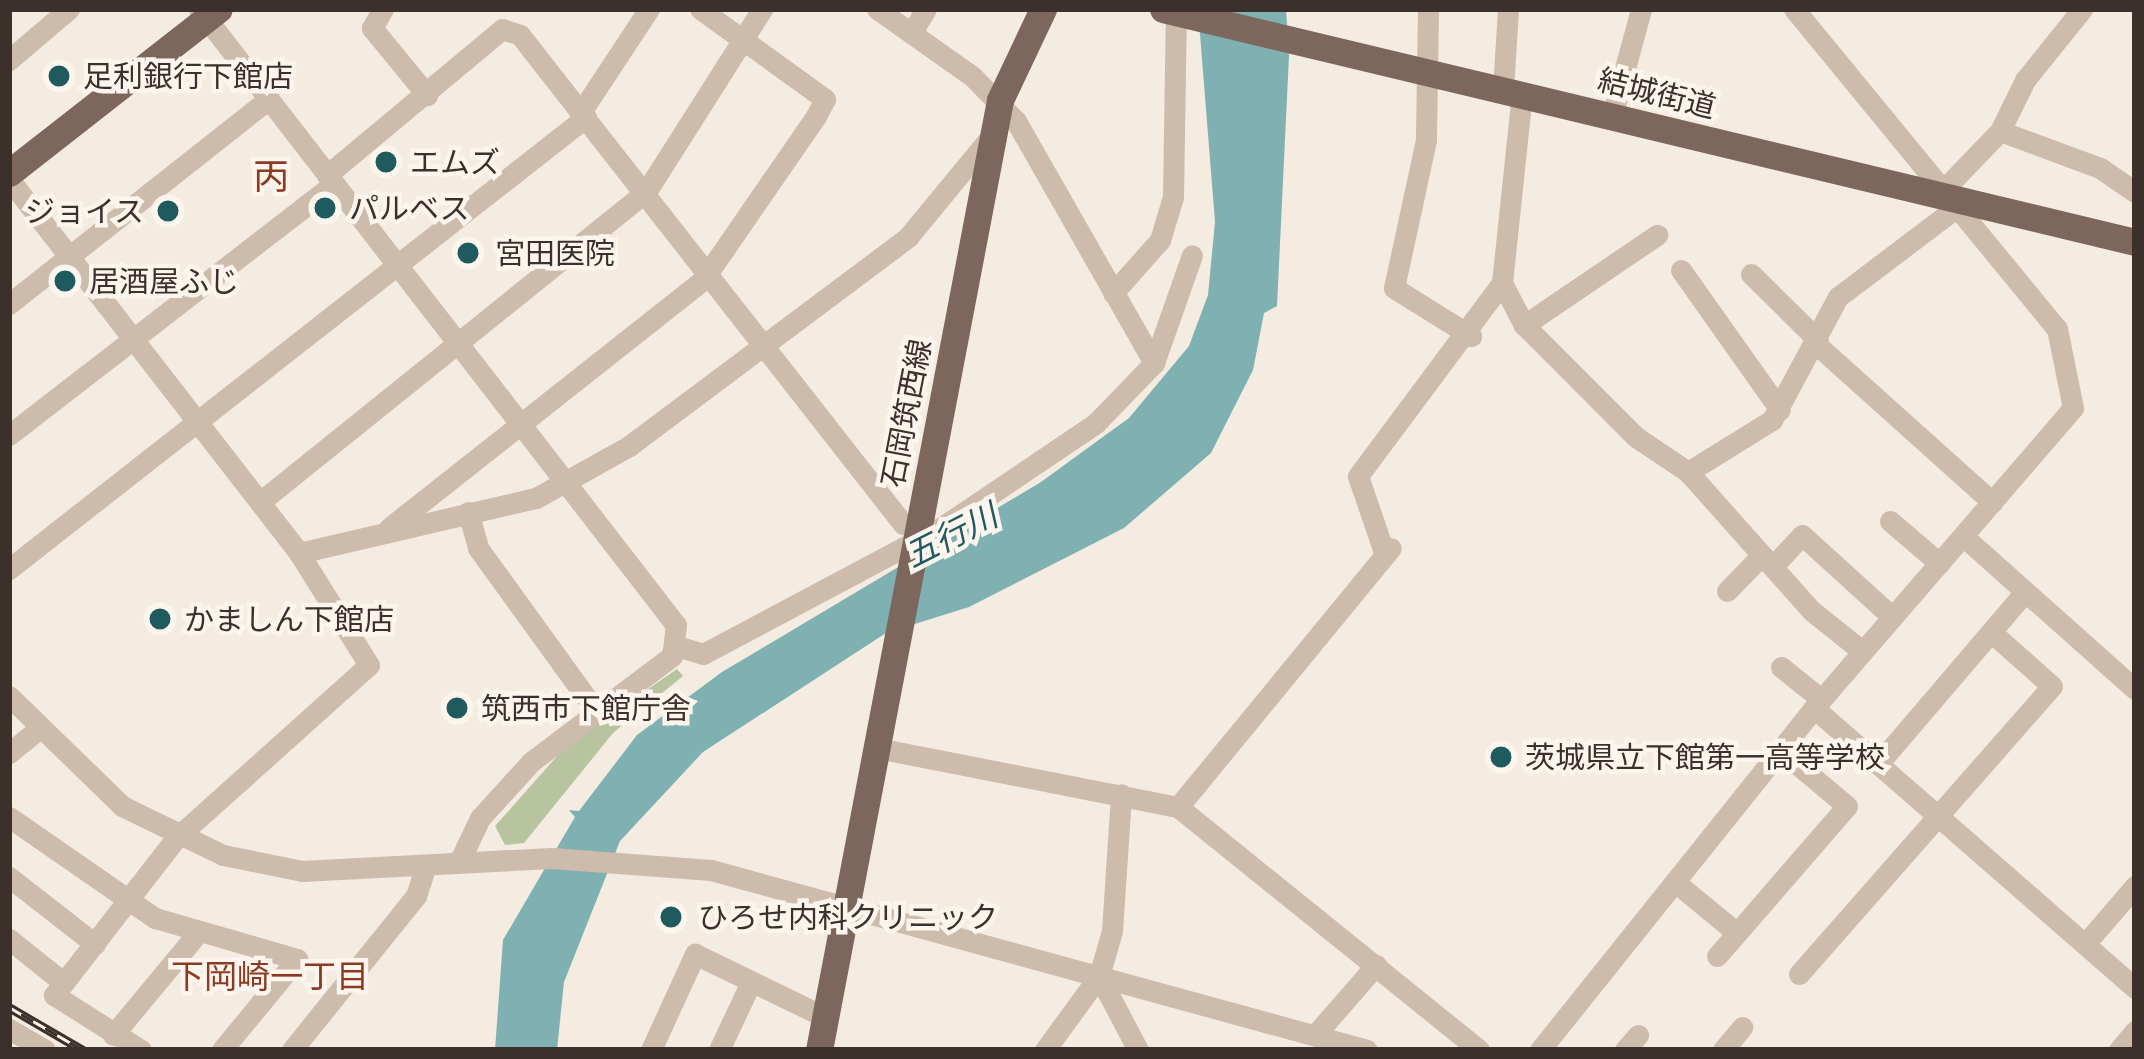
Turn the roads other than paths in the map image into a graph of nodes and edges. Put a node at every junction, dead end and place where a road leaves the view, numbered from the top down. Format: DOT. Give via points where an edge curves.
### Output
graph roads {
  1 [pos="69,9"];
  2 [pos="383,9"];
  3 [pos="649,9"];
  4 [pos="700,9"];
  5 [pos="762,9"];
  6 [pos="877,9"];
  7 [pos="926,9"];
  8 [pos="1043,9"];
  9 [pos="1428,9"];
  10 [pos="1508,9"];
  11 [pos="1641,9"];
  12 [pos="1794,9"];
  13 [pos="208,12"];
  14 [pos="1173,12"];
  15 [pos="2068,14"];
  16 [pos="497,19"];
  17 [pos="912,32"];
  18 [pos="743,39"];
  19 [pos="9,60"];
  20 [pos="1421,70"];
  21 [pos="1513,91"];
  22 [pos="427,95"];
  23 [pos="268,100"];
  24 [pos="1000,100"];
  25 [pos="584,115"];
  26 [pos="1612,116"];
  27 [pos="2000,131"];
  28 [pos="993,134"];
  29 [pos="9,176"];
  30 [pos="331,179"];
  31 [pos="2135,192"];
  32 [pos="646,193"];
  33 [pos="1952,197"];
  34 [pos="1658,235"];
  35 [pos="2135,242"];
  36 [pos="1192,255"];
  37 [pos="69,257"];
  38 [pos="396,262"];
  39 [pos="1681,270"];
  40 [pos="708,271"];
  41 [pos="1751,274"];
  42 [pos="1502,283"];
  43 [pos="1112,293"];
  44 [pos="9,304"];
  45 [pos="1524,325"];
  46 [pos="1472,336"];
  47 [pos="133,338"];
  48 [pos="1817,342"];
  49 [pos="460,344"];
  50 [pos="766,344"];
  51 [pos="1154,363"];
  52 [pos="1780,410"];
  53 [pos="196,421"];
  54 [pos="522,424"];
  55 [pos="9,435"];
  56 [pos="1688,472"];
  57 [pos="566,481"];
  58 [pos="260,502"];
  59 [pos="1992,502"];
  60 [pos="468,512"];
  61 [pos="1890,521"];
  62 [pos="384,532"];
  63 [pos="1963,536"];
  64 [pos="916,538"];
  65 [pos="299,553"];
  66 [pos="1767,561"];
  67 [pos="1939,563"];
  68 [pos="9,569"];
  69 [pos="1727,591"];
  70 [pos="2025,592"];
  71 [pos="1892,616"];
  72 [pos="1990,632"];
  73 [pos="677,646"];
  74 [pos="1862,651"];
  75 [pos="1780,667"];
  76 [pos="2135,689"];
  77 [pos="9,696"];
  78 [pos="1818,704"];
  79 [pos="593,708"];
  80 [pos="37,730"];
  81 [pos="877,748"];
  82 [pos="1780,750"];
  83 [pos="9,753"];
  84 [pos="1878,764"];
  85 [pos="1120,794"];
  86 [pos="1178,807"];
  87 [pos="9,817"];
  88 [pos="1940,817"];
  89 [pos="176,838"];
  90 [pos="460,860"];
  91 [pos="425,869"];
  92 [pos="9,877"];
  93 [pos="1675,882"];
  94 [pos="2135,886"];
  95 [pos="127,904"];
  96 [pos="848,904"];
  97 [pos="1737,933"];
  98 [pos="196,935"];
  99 [pos="9,939"];
  100 [pos="94,944"];
  101 [pos="2084,944"];
  102 [pos="1717,956"];
  103 [pos="1376,965"];
  104 [pos="1099,973"];
  105 [pos="1799,974"];
  106 [pos="752,982"];
  107 [pos="64,983"];
  108 [pos="2135,988"];
  109 [pos="826,1017"];
  110 [pos="1742,1027"];
  111 [pos="9,1029"];
  112 [pos="2135,1031"];
  113 [pos="113,1034"];
  114 [pos="1315,1035"];
  115 [pos="1544,1048"];
  116 [pos="45,1050"];
  117 [pos="140,1050"];
  118 [pos="222,1050"];
  119 [pos="292,1050"];
  120 [pos="651,1050"];
  121 [pos="719,1050"];
  122 [pos="819,1050"];
  123 [pos="1045,1050"];
  124 [pos="1138,1050"];
  125 [pos="1367,1050"];
  126 [pos="1479,1050"];
  127 [pos="1723,1050"];
  128 [pos="2119,1050"];
  1 -- 19 [label="street"];
  2 -- 22 [label="street" via="372,28"];
  3 -- 25 [label="street"];
  4 -- 18 [label="street"];
  5 -- 18 [label="street"];
  6 -- 17 [label="street"];
  7 -- 17 [label="street"];
  8 -- 24 [label="main road, 石岡筑西線"];
  9 -- 20 [label="street"];
  10 -- 21 [label="street"];
  11 -- 26 [label="street"];
  12 -- 33 [label="street"];
  13 -- 23 [label="street"];
  13 -- 29 [label="main road"];
  14 -- 20 [label="main road, 結城街道"];
  14 -- 43 [label="street" via="1173,196 1160,240"];
  15 -- 27 [label="street"];
  16 -- 22 [label="street"];
  16 -- 25 [label="street" via="520,34"];
  17 -- 24 [label="street"];
  18 -- 32 [label="street"];
  18 -- 40 [label="street" via="825,99"];
  20 -- 21 [label="main road, 結城街道"];
  20 -- 46 [label="street" via="1426,140 1394,289"];
  21 -- 26 [label="main road, 結城街道"];
  21 -- 42 [label="street"];
  22 -- 30 [label="street"];
  23 -- 30 [label="street"];
  23 -- 37 [label="street"];
  24 -- 28 [label="main road, 石岡筑西線"];
  24 -- 43 [label="street"];
  25 -- 32 [label="street"];
  25 -- 38 [label="street"];
  26 -- 33 [label="main road, 結城街道"];
  27 -- 31 [label="street" via="2100,168"];
  27 -- 33 [label="street"];
  28 -- 50 [label="street" via="908,237"];
  28 -- 64 [label="main road, 石岡筑西線"];
  29 -- 37 [label="street"];
  30 -- 38 [label="street"];
  30 -- 47 [label="street"];
  32 -- 40 [label="street"];
  32 -- 49 [label="street"];
  33 -- 35 [label="main road, 結城街道"];
  33 -- 48 [label="street" via="1838,297"];
  33 -- 59 [label="street" via="2057,329 2073,408"];
  34 -- 45 [label="street"];
  36 -- 51 [label="street"];
  37 -- 44 [label="street"];
  37 -- 47 [label="street"];
  38 -- 49 [label="street"];
  38 -- 53 [label="street"];
  39 -- 52 [label="street"];
  40 -- 50 [label="street"];
  40 -- 54 [label="street"];
  41 -- 48 [label="street"];
  42 -- 45 [label="street"];
  42 -- 46 [label="street"];
  43 -- 51 [label="street"];
  45 -- 56 [label="street" via="1636,437"];
  46 -- 86 [label="street" via="1358,476 1390,549"];
  47 -- 53 [label="street"];
  47 -- 55 [label="street"];
  48 -- 52 [label="street"];
  48 -- 59 [label="street"];
  49 -- 54 [label="street"];
  49 -- 58 [label="street"];
  50 -- 57 [label="street"];
  50 -- 64 [label="street"];
  51 -- 64 [label="street" via="1096,423"];
  52 -- 56 [label="street"];
  53 -- 58 [label="street"];
  53 -- 68 [label="street"];
  54 -- 57 [label="street"];
  54 -- 62 [label="street"];
  56 -- 66 [label="street"];
  57 -- 60 [label="street"];
  57 -- 73 [label="street" via="676,625"];
  58 -- 65 [label="street"];
  59 -- 63 [label="street"];
  60 -- 62 [label="street"];
  60 -- 79 [label="street" via="478,548"];
  61 -- 67 [label="street"];
  62 -- 65 [label="street"];
  63 -- 67 [label="street"];
  63 -- 70 [label="street"];
  64 -- 73 [label="street" via="703,654"];
  64 -- 81 [label="main road, 石岡筑西線"];
  65 -- 89 [label="street" via="369,665"];
  66 -- 69 [label="street"];
  66 -- 71 [label="street" via="1802,535"];
  66 -- 74 [label="street"];
  67 -- 71 [label="street"];
  70 -- 72 [label="street"];
  70 -- 76 [label="street"];
  71 -- 74 [label="street"];
  72 -- 84 [label="street"];
  72 -- 88 [label="street" via="2052,686"];
  73 -- 79 [label="street"];
  74 -- 78 [label="street"];
  75 -- 78 [label="street"];
  77 -- 80 [label="street"];
  78 -- 82 [label="street"];
  78 -- 84 [label="street"];
  79 -- 90 [label="street" via="498,795"];
  80 -- 83 [label="street"];
  80 -- 89 [label="street" via="122,806"];
  81 -- 85 [label="street"];
  81 -- 96 [label="main road, 石岡筑西線"];
  82 -- 93 [label="street"];
  82 -- 97 [label="street" via="1846,806"];
  84 -- 88 [label="street"];
  85 -- 86 [label="street"];
  85 -- 104 [label="street"];
  86 -- 103 [label="street"];
  87 -- 95 [label="street"];
  88 -- 101 [label="street"];
  88 -- 105 [label="street"];
  89 -- 91 [label="street" via="302,871"];
  89 -- 95 [label="street"];
  90 -- 91 [label="street"];
  90 -- 96 [label="street" via="640,860"];
  91 -- 119 [label="street" via="416,896"];
  92 -- 100 [label="street"];
  93 -- 97 [label="street"];
  93 -- 115 [label="street"];
  94 -- 101 [label="street"];
  95 -- 98 [label="street"];
  95 -- 100 [label="street"];
  96 -- 104 [label="street"];
  96 -- 109 [label="main road, 石岡筑西線"];
  97 -- 102 [label="street"];
  98 -- 113 [label="street"];
  98 -- 118 [label="street" via="297,958"];
  99 -- 107 [label="street"];
  100 -- 107 [label="street"];
  101 -- 108 [label="street"];
  103 -- 114 [label="street"];
  103 -- 126 [label="street"];
  104 -- 114 [label="street"];
  104 -- 123 [label="street"];
  104 -- 124 [label="street"];
  106 -- 109 [label="street"];
  106 -- 120 [label="street" via="695,954"];
  106 -- 121 [label="street"];
  107 -- 113 [label="street" via="54,995"];
  109 -- 122 [label="main road, 石岡筑西線"];
  110 -- 127 [label="street"];
  111 -- 116 [label="street"];
  112 -- 128 [label="street"];
  113 -- 117 [label="street"];
  114 -- 125 [label="street"];
}
